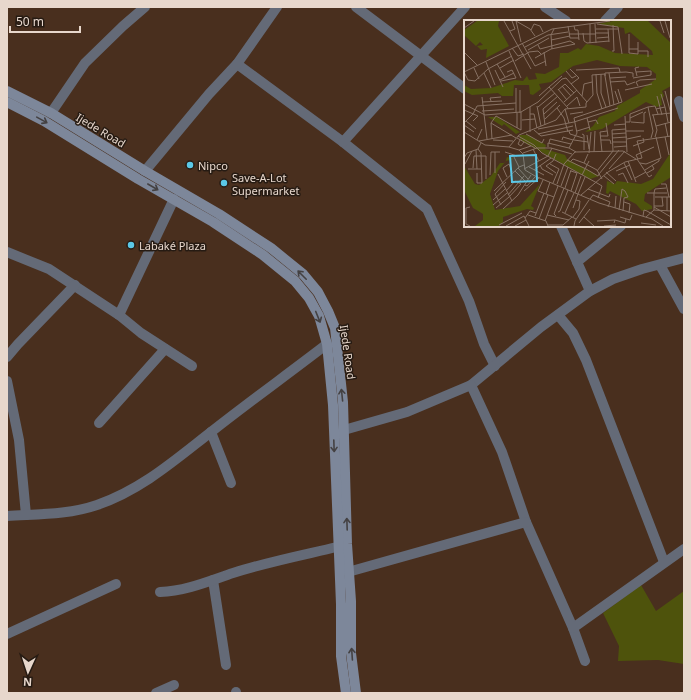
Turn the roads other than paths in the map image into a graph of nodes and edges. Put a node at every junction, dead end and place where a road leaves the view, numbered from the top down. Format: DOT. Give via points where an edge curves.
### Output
graph roads {
  1 [pos="145,7"];
  2 [pos="277,7"];
  3 [pos="356,7"];
  4 [pos="465,7"];
  5 [pos="545,7"];
  6 [pos="618,7"];
  7 [pos="564,20"];
  8 [pos="606,20"];
  9 [pos="421,56"];
  10 [pos="237,64"];
  11 [pos="464,88"];
  12 [pos="7,91"];
  13 [pos="679,101"];
  14 [pos="7,102"];
  15 [pos="50,113"];
  16 [pos="684,117"];
  17 [pos="343,142"];
  18 [pos="145,171"];
  19 [pos="174,199"];
  20 [pos="562,227"];
  21 [pos="620,227"];
  22 [pos="7,252"];
  23 [pos="684,258"];
  24 [pos="577,262"];
  25 [pos="660,265"];
  26 [pos="75,285"];
  27 [pos="590,291"];
  28 [pos="684,309"];
  29 [pos="558,314"];
  30 [pos="119,315"];
  31 [pos="327,344"];
  32 [pos="165,349"];
  33 [pos="7,357"];
  34 [pos="192,366"];
  35 [pos="495,366"];
  36 [pos="7,381"];
  37 [pos="471,386"];
  38 [pos="99,423"];
  39 [pos="344,430"];
  40 [pos="210,432"];
  41 [pos="231,483"];
  42 [pos="26,515"];
  43 [pos="7,516"];
  44 [pos="526,522"];
  45 [pos="338,547"];
  46 [pos="684,548"];
  47 [pos="664,562"];
  48 [pos="348,572"];
  49 [pos="213,580"];
  50 [pos="116,584"];
  51 [pos="160,592"];
  52 [pos="573,628"];
  53 [pos="7,634"];
  54 [pos="585,662"];
  55 [pos="226,665"];
  56 [pos="174,685"];
  57 [pos="156,693"];
  58 [pos="346,693"];
  59 [pos="356,693"];
  1 -- 15 [label="street" via="85,62"];
  2 -- 10 [label="street"];
  3 -- 9 [label="street"];
  4 -- 9 [label="street"];
  5 -- 7 [label="street"];
  6 -- 8 [label="street"];
  9 -- 11 [label="street"];
  9 -- 17 [label="street"];
  10 -- 17 [label="street"];
  10 -- 18 [label="street"];
  12 -- 15 [label="main road, Ijede Road"];
  13 -- 16 [label="street"];
  14 -- 19 [label="main road, Ijede Road, one-way" via="44,121"];
  15 -- 18 [label="main road, Ijede Road"];
  17 -- 35 [label="street" via="427,209"];
  39 -- 18 [label="main road, Ijede Road, one-way" via="335,328 318,292 303,274 271,248 220,214"];
  19 -- 30 [label="street"];
  19 -- 31 [label="main road, Ijede Road, one-way" via="263,255 295,281 319,316"];
  20 -- 24 [label="street"];
  21 -- 24 [label="street"];
  22 -- 26 [label="street" via="49,269"];
  23 -- 25 [label="street"];
  24 -- 27 [label="street"];
  25 -- 27 [label="street" via="613,278"];
  25 -- 28 [label="street"];
  26 -- 30 [label="street"];
  26 -- 33 [label="street"];
  27 -- 29 [label="street"];
  29 -- 35 [label="street"];
  29 -- 47 [label="street" via="573,333 586,360"];
  30 -- 32 [label="street"];
  31 -- 40 [label="street"];
  31 -- 45 [label="main road, Ijede Road, one-way" via="333,405"];
  32 -- 34 [label="street"];
  32 -- 38 [label="street"];
  35 -- 37 [label="street"];
  36 -- 42 [label="street" via="19,440"];
  37 -- 39 [label="street" via="407,412"];
  37 -- 44 [label="street" via="502,452"];
  48 -- 39 [label="main road, Ijede Road, one-way"];
  40 -- 41 [label="street"];
  40 -- 42 [label="street" via="179,458 126,493 82,509"];
  42 -- 43 [label="street"];
  44 -- 48 [label="street"];
  44 -- 52 [label="street"];
  45 -- 49 [label="street" via="255,566"];
  45 -- 58 [label="main road, Ijede Road" via="341,656"];
  46 -- 47 [label="street"];
  47 -- 52 [label="street"];
  59 -- 48 [label="main road, Ijede Road, one-way" via="351,653"];
  49 -- 51 [label="street" via="187,589"];
  49 -- 55 [label="street"];
  50 -- 53 [label="street"];
  52 -- 54 [label="street"];
  56 -- 57 [label="street"];
}
